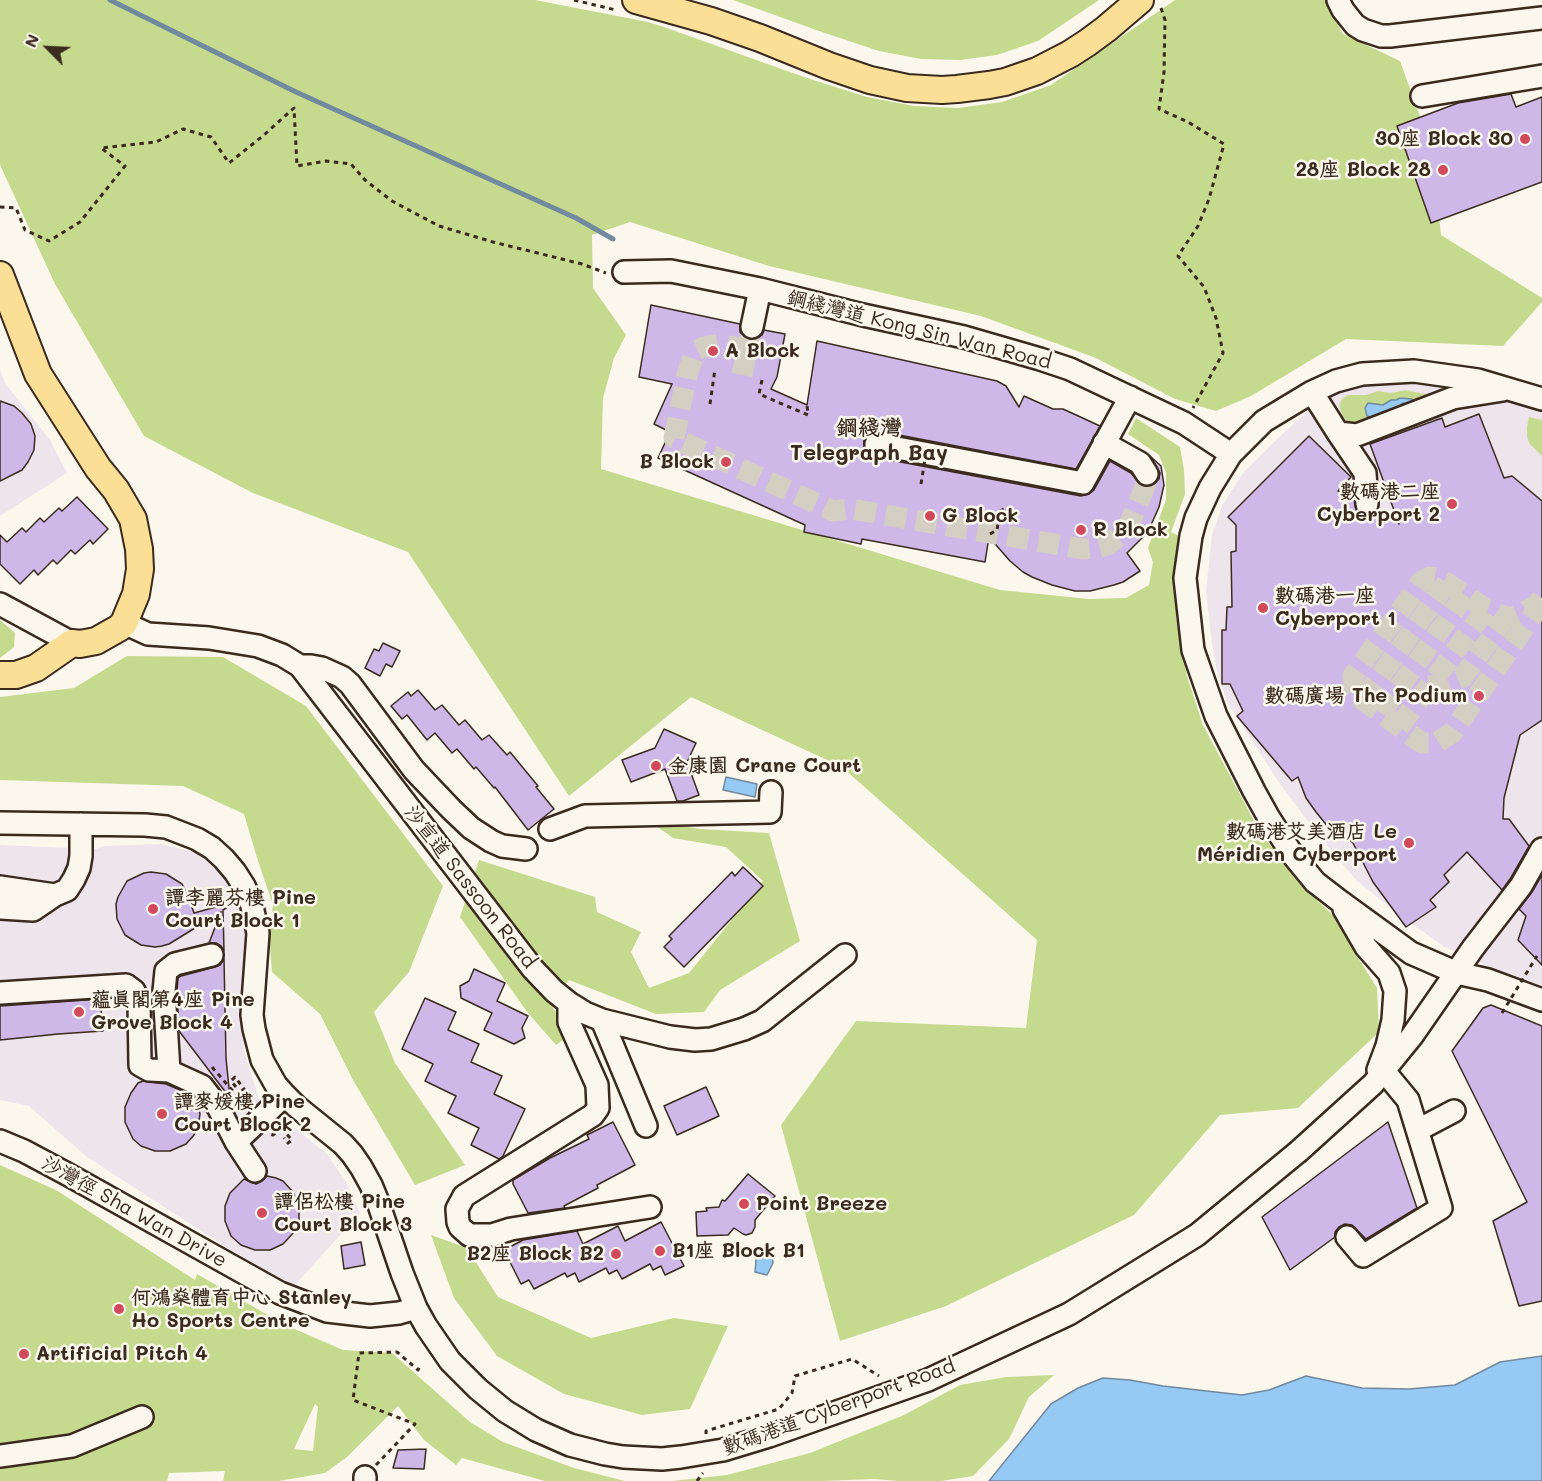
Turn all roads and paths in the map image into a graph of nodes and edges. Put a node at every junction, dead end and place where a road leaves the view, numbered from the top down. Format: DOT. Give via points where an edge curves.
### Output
graph roads {
  1 [pos="636,0"];
  2 [pos="1338,0"];
  3 [pos="1149,1"];
  4 [pos="1542,18"];
  5 [pos="1542,76"];
  6 [pos="1422,96"];
  7 [pos="0,207"];
  8 [pos="616,272"];
  9 [pos="0,275"];
  10 [pos="760,289"];
  11 [pos="752,327"];
  12 [pos="715,369"];
  13 [pos="762,380"];
  14 [pos="1509,389"];
  15 [pos="1312,392"];
  16 [pos="1542,399"];
  17 [pos="710,404"];
  18 [pos="807,405"];
  19 [pos="1126,405"];
  20 [pos="1189,415"];
  21 [pos="1338,433"];
  22 [pos="1108,437"];
  23 [pos="876,444"];
  24 [pos="927,447"];
  25 [pos="1231,454"];
  26 [pos="1147,474"];
  27 [pos="921,484"];
  28 [pos="1367,504"];
  29 [pos="1006,508"];
  30 [pos="990,534"];
  31 [pos="0,604"];
  32 [pos="124,623"];
  33 [pos="72,643"];
  34 [pos="300,666"];
  35 [pos="0,675"];
  36 [pos="771,792"];
  37 [pos="0,823"];
  38 [pos="81,824"];
  39 [pos="550,829"];
  40 [pos="526,849"];
  41 [pos="1542,849"];
  42 [pos="0,887"];
  43 [pos="55,895"];
  44 [pos="1341,902"];
  45 [pos="0,908"];
  46 [pos="212,955"];
  47 [pos="845,955"];
  48 [pos="1538,956"];
  49 [pos="1457,973"];
  50 [pos="0,993"];
  51 [pos="1542,1000"];
  52 [pos="569,1003"];
  53 [pos="1502,1013"];
  54 [pos="602,1020"];
  55 [pos="212,1067"];
  56 [pos="169,1071"];
  57 [pos="1378,1077"];
  58 [pos="237,1088"];
  59 [pos="237,1095"];
  60 [pos="285,1095"];
  61 [pos="1454,1111"];
  62 [pos="646,1126"];
  63 [pos="1418,1130"];
  64 [pos="284,1138"];
  65 [pos="0,1141"];
  66 [pos="236,1142"];
  67 [pos="255,1171"];
  68 [pos="651,1207"];
  69 [pos="1347,1237"];
  70 [pos="417,1308"];
  71 [pos="420,1367"];
  72 [pos="882,1377"];
  73 [pos="142,1417"];
  74 [pos="705,1441"];
  75 [pos="0,1456"];
  76 [pos="705,1470"];
  77 [pos="365,1479"];
  78 [pos="697,1481"];
  1 -- 3 [label="main road" via="738,30 850,74 898,86 942,90 997,84 1037,71 1070,54"];
  2 -- 4 [label="street" via="1355,25 1381,36"];
  3 -- 20 [label="path" via="1165,20 1160,109 1224,144 1209,200 1178,256 1204,287 1223,353"];
  5 -- 6 [label="street"];
  7 -- 8 [label="path" via="16,208 25,230 49,241 80,222 125,166 101,148 156,142 183,129 211,137 229,163 294,108 297,166 326,161 351,164 392,201 439,226"];
  8 -- 10 [label="street, 鋼綫灣道 Kong Sin Wan Road" via="671,271"];
  9 -- 32 [label="main road" via="38,374 133,519 140,568 136,594"];
  10 -- 11 [label="street"];
  10 -- 19 [label="street, 鋼綫灣道 Kong Sin Wan Road" via="1040,359 1070,369"];
  12 -- 17 [label="path"];
  13 -- 18 [label="path" via="759,394 808,415"];
  14 -- 15 [label="street" via="1414,370 1362,374"];
  14 -- 16 [label="street"];
  14 -- 21 [label="street" via="1453,398 1357,435"];
  15 -- 21 [label="street"];
  15 -- 25 [label="street" via="1264,421"];
  19 -- 22 [label="street"];
  19 -- 25 [label="street, 鋼綫灣道 Kong Sin Wan Road" via="1184,423"];
  21 -- 28 [label="street" via="1365,473"];
  22 -- 23 [label="street" via="1083,483"];
  22 -- 26 [label="street" via="1140,463"];
  24 -- 27 [label="path, bridge"];
  25 -- 44 [label="street" via="1210,488 1191,536 1185,578 1193,650 1216,716 1254,791 1292,854 1315,882"];
  29 -- 30 [label="path, bridge" via="1000,511 997,530"];
  31 -- 33 [label="street"];
  32 -- 33 [label="main road" via="96,641"];
  32 -- 34 [label="street, 沙宣道 Sassoon Road" via="148,634 258,646"];
  33 -- 35 [label="main road" via="36,668 16,675"];
  34 -- 40 [label="street" via="322,668 350,684 414,770 471,828 502,846"];
  34 -- 52 [label="street, 沙宣道 Sassoon Road" via="533,969"];
  36 -- 39 [label="street" via="770,812 585,816"];
  37 -- 38 [label="street"];
  38 -- 43 [label="street" via="79,868 67,890"];
  38 -- 60 [label="street" via="145,825 180,831 212,848 235,872 251,902 258,933 252,1015 256,1038 268,1073"];
  41 -- 49 [label="street, 數碼港道 Cyberport Road" via="1521,886"];
  42 -- 43 [label="street"];
  43 -- 45 [label="street" via="33,909"];
  44 -- 49 [label="street" via="1411,953"];
  44 -- 57 [label="street" via="1365,947 1389,973 1395,991 1393,1020"];
  46 -- 56 [label="street" via="175,964 166,971"];
  47 -- 54 [label="street, 沙宣道 Sassoon Road" via="762,1021 727,1035 695,1040 670,1037"];
  48 -- 53 [label="path, bridge"];
  49 -- 51 [label="street"];
  49 -- 57 [label="street, 數碼港道 Cyberport Road"];
  50 -- 56 [label="street" via="126,985 134,991 138,1002 140,1065 149,1070"];
  52 -- 54 [label="street, 沙宣道 Sassoon Road"];
  52 -- 68 [label="street" via="569,1022 597,1085 598,1108 464,1196 457,1209 460,1227 469,1234 492,1235"];
  54 -- 62 [label="street"];
  55 -- 59 [label="path, bridge"];
  56 -- 66 [label="street" via="202,1086"];
  57 -- 63 [label="street" via="1408,1100"];
  57 -- 70 [label="street, 數碼港道 Cyberport Road, bridge" via="1299,1151 1197,1235 1069,1314 928,1380 723,1450 681,1458 642,1458 605,1454 536,1430 505,1412 450,1361"];
  58 -- 59 [label="path" via="231,1081 235,1077 244,1089"];
  59 -- 64 [label="path, bridge" via="270,1134 281,1128 292,1140 288,1143"];
  60 -- 66 [label="street"];
  60 -- 70 [label="street" via="343,1144 361,1167"];
  61 -- 63 [label="street"];
  63 -- 69 [label="street" via="1441,1208 1363,1256"];
  65 -- 70 [label="street, 沙灣徑 Sha Wan Drive" via="280,1293 327,1311 370,1316"];
  66 -- 67 [label="street"];
  71 -- 77 [label="path" via="418,1370 397,1352 359,1353 353,1400 415,1424"];
  72 -- 74 [label="path" via="852,1359 795,1376 792,1393 779,1409 706,1431"];
  73 -- 75 [label="street" via="72,1446"];
  76 -- 78 [label="path"];
}
